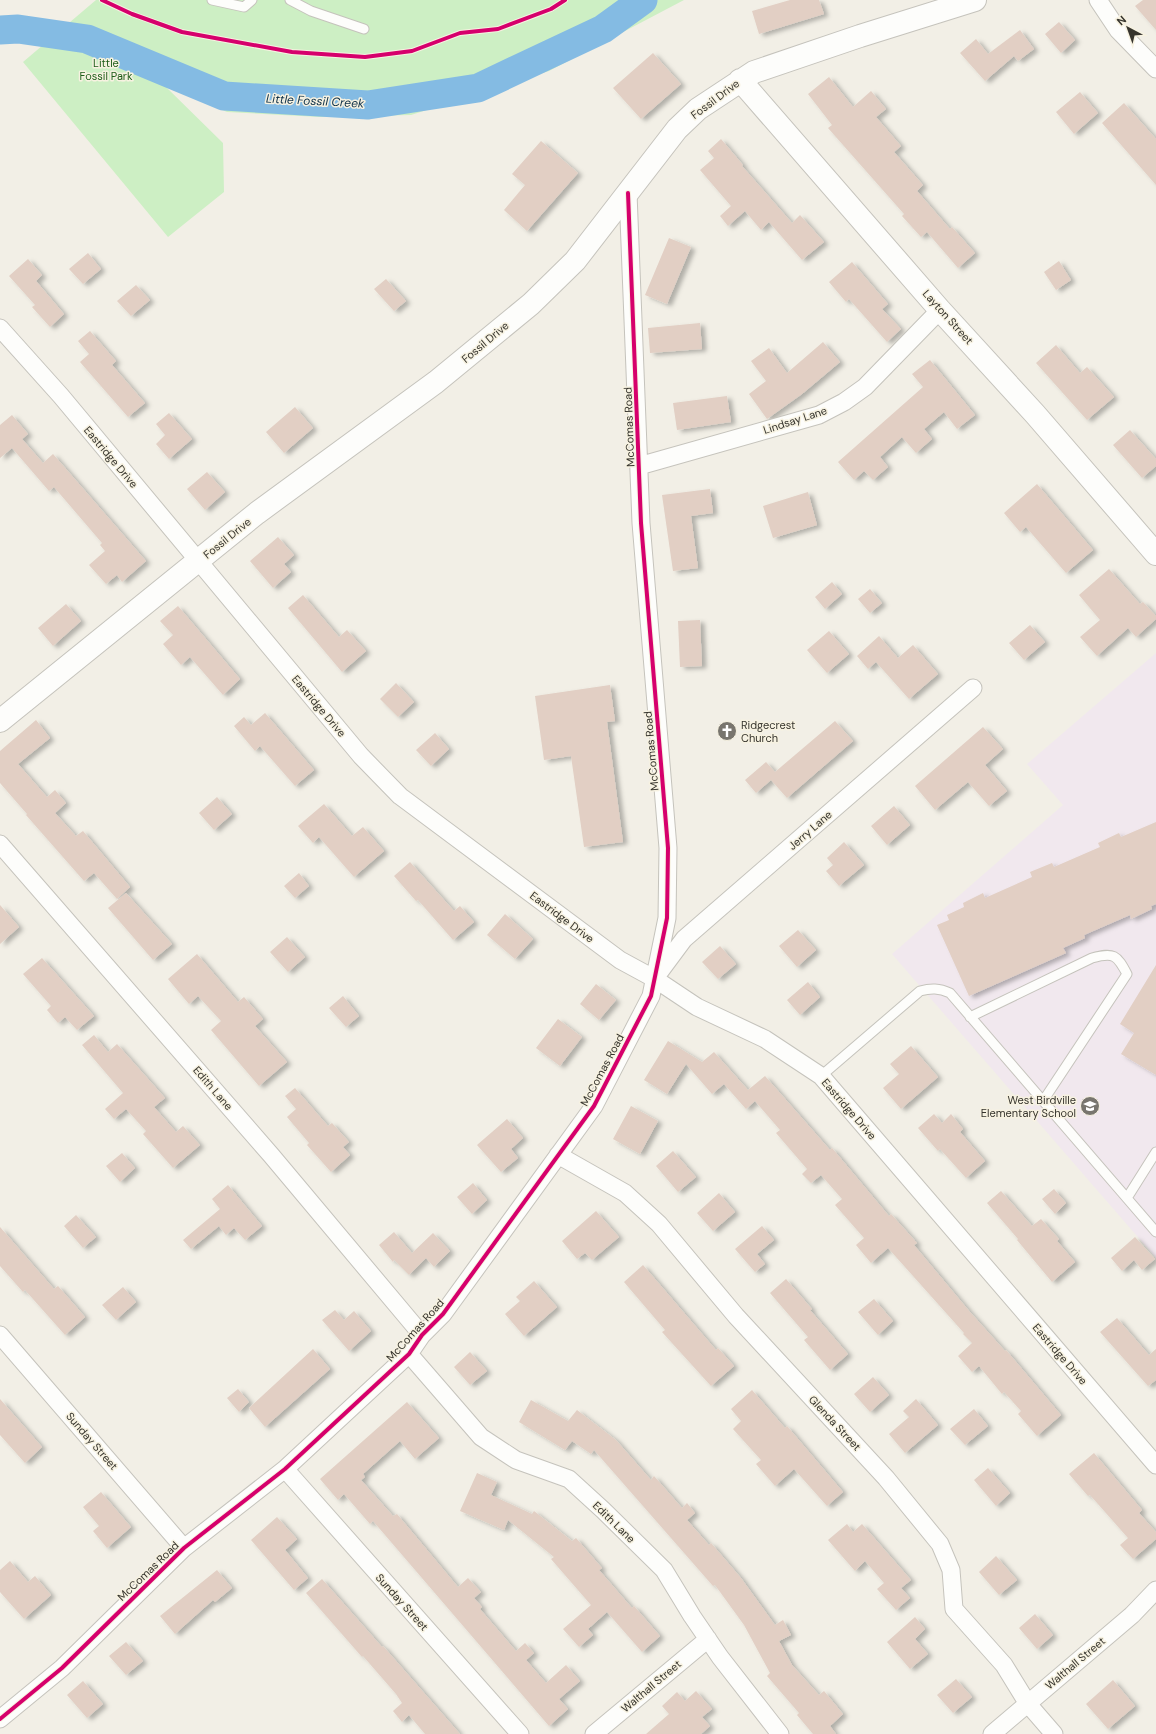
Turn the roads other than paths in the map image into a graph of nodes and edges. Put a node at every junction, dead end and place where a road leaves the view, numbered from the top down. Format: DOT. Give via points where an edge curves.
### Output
graph roads {
  1 [pos="212,0"];
  2 [pos="252,0"];
  3 [pos="290,0"];
  4 [pos="975,0"];
  5 [pos="1098,0"];
  6 [pos="364,29"];
  7 [pos="1156,69"];
  8 [pos="740,80"];
  9 [pos="628,193"];
  10 [pos="940,310"];
  11 [pos="0,328"];
  12 [pos="639,466"];
  13 [pos="1156,554"];
  14 [pos="199,561"];
  15 [pos="973,688"];
  16 [pos="0,721"];
  17 [pos="0,844"];
  18 [pos="655,979"];
  19 [pos="970,1017"];
  20 [pos="822,1076"];
  21 [pos="1043,1101"];
  22 [pos="1156,1152"];
  23 [pos="558,1155"];
  24 [pos="1127,1198"];
  25 [pos="1156,1232"];
  26 [pos="0,1335"];
  27 [pos="422,1335"];
  28 [pos="409,1354"];
  29 [pos="1156,1465"];
  30 [pos="285,1469"];
  31 [pos="184,1548"];
  32 [pos="1156,1590"];
  33 [pos="708,1639"];
  34 [pos="1028,1704"];
  35 [pos="0,1719"];
  36 [pos="520,1734"];
  37 [pos="594,1734"];
  38 [pos="780,1734"];
  39 [pos="992,1734"];
  40 [pos="1054,1734"];
  1 -- 2 [label="lane" via="244,7"];
  3 -- 6 [label="lane" via="311,11"];
  4 -- 8 [label="street, Fossil Drive" via="761,69"];
  5 -- 7 [label="street" via="1118,30"];
  8 -- 9 [label="street, Fossil Drive" via="698,109 682,124"];
  8 -- 10 [label="street, Layton Street"];
  9 -- 12 [label="street, McComas Road"];
  9 -- 14 [label="street, Fossil Drive" via="575,261 531,304 436,382 257,513"];
  10 -- 12 [label="street, Lindsay Lane" via="865,387 819,415"];
  10 -- 13 [label="street, Layton Street" via="1035,414"];
  11 -- 14 [label="street, Eastridge Drive" via="61,396"];
  12 -- 18 [label="street, McComas Road" via="641,523 668,848 667,918"];
  14 -- 16 [label="street, Fossil Drive"];
  14 -- 18 [label="street, Eastridge Drive" via="361,756 400,796 620,960"];
  15 -- 18 [label="street, Jerry Lane" via="684,939"];
  17 -- 27 [label="street, Edith Lane" via="276,1161"];
  18 -- 20 [label="street, Eastridge Drive" via="697,1007 765,1038"];
  18 -- 23 [label="street, McComas Road" via="651,996 594,1106"];
  19 -- 20 [label="lane" via="950,993 940,989 920,991"];
  19 -- 21 [label="lane"];
  19 -- 21 [label="lane" via="1092,958 1107,954 1119,960 1127,974"];
  20 -- 29 [label="street, Eastridge Drive"];
  21 -- 24 [label="lane"];
  22 -- 24 [label="lane"];
  23 -- 27 [label="street, McComas Road" via="443,1314"];
  23 -- 34 [label="street, Glenda Street" via="625,1193 659,1224 736,1316 886,1478 940,1544 950,1570 954,1608 1004,1665"];
  24 -- 25 [label="lane"];
  26 -- 31 [label="street, Sunday Street"];
  27 -- 28 [label="street, McComas Road"];
  28 -- 30 [label="street, McComas Road"];
  28 -- 33 [label="street, Edith Lane" via="481,1437 516,1460 569,1479 603,1510 664,1570"];
  30 -- 31 [label="street, McComas Road"];
  30 -- 36 [label="street, Sunday Street"];
  31 -- 35 [label="street, McComas Road" via="62,1668"];
  32 -- 34 [label="street, Walthall Street" via="1132,1615"];
  33 -- 37 [label="street, Walthall Street"];
  33 -- 38 [label="street, Edith Lane"];
  34 -- 39 [label="street, Walthall Street"];
  34 -- 40 [label="street, Glenda Street"];
}
